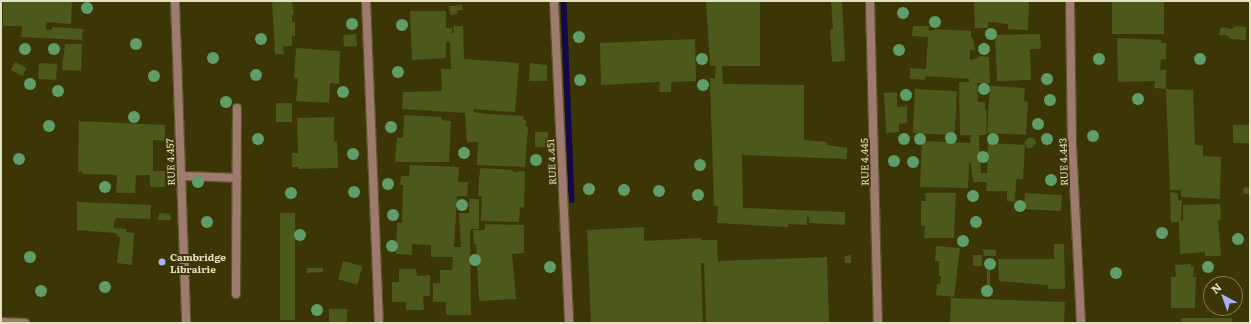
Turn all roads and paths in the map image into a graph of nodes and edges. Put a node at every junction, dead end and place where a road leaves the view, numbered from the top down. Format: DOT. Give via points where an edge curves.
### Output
graph roads {
  1 [pos="175,1"];
  2 [pos="366,1"];
  3 [pos="554,1"];
  4 [pos="870,1"];
  5 [pos="1070,1"];
  6 [pos="237,108"];
  7 [pos="181,176"];
  8 [pos="237,178"];
  9 [pos="236,294"];
  10 [pos="1,322"];
  11 [pos="25,323"];
  12 [pos="186,323"];
  13 [pos="379,323"];
  14 [pos="569,323"];
  15 [pos="878,323"];
  16 [pos="1081,323"];
  1 -- 7 [label="street, RUE 4.457"];
  2 -- 13 [label="street"];
  3 -- 14 [label="street, RUE 4.451"];
  4 -- 15 [label="street, RUE 4.445"];
  5 -- 16 [label="street, RUE 4.443" via="1072,145"];
  6 -- 8 [label="street"];
  7 -- 8 [label="street"];
  7 -- 12 [label="street, RUE 4.457"];
  8 -- 9 [label="street"];
  10 -- 11 [label="street"];
}
